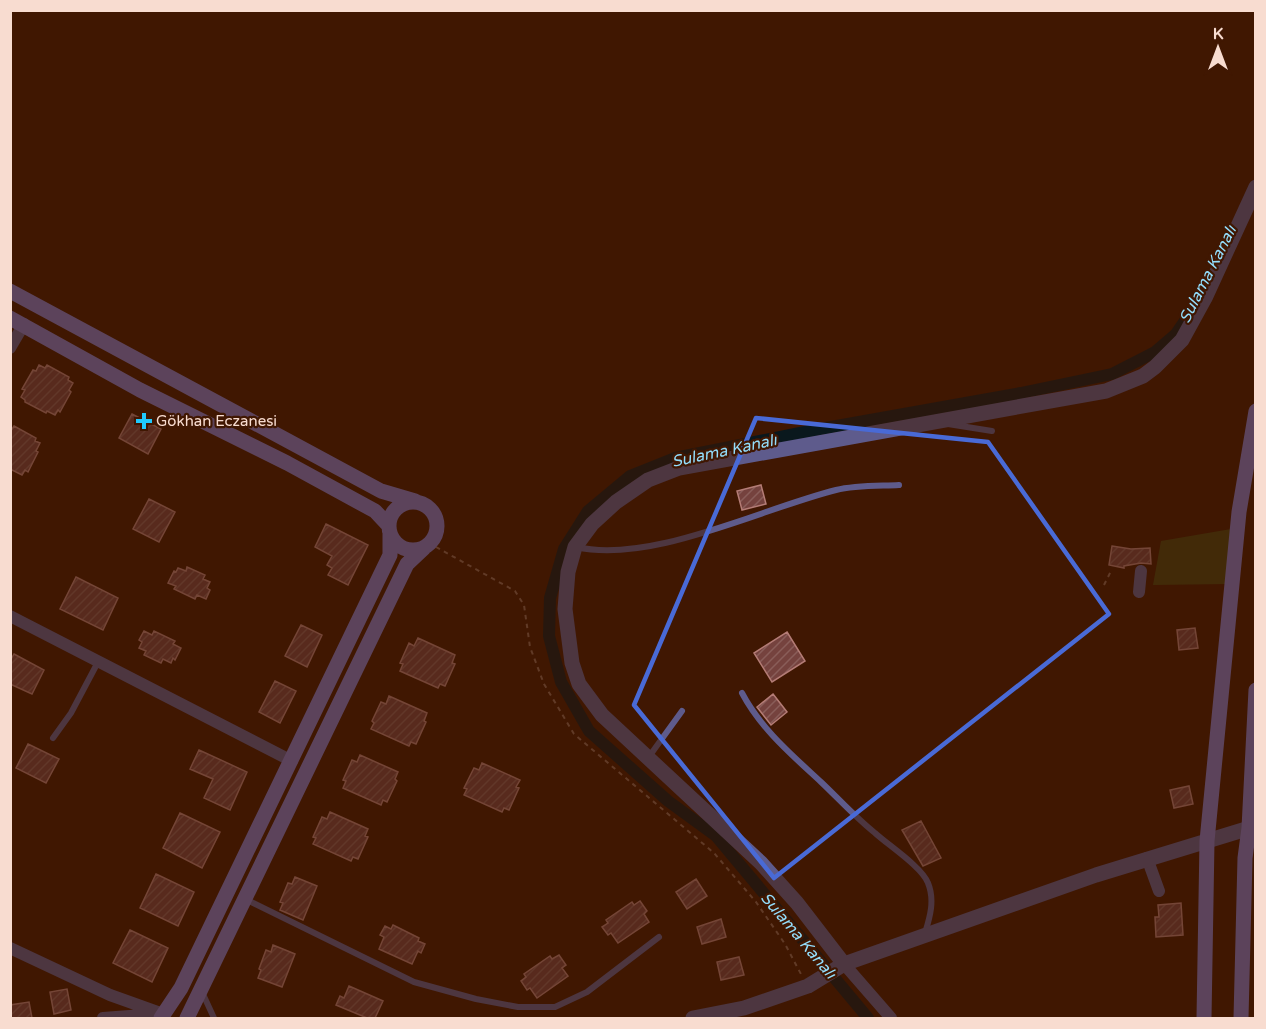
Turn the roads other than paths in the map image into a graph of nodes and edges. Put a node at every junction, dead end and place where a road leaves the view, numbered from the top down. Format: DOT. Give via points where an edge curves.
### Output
graph roads {
  1 [pos="1256,187"];
  2 [pos="10,291"];
  3 [pos="17,321"];
  4 [pos="10,348"];
  5 [pos="1256,411"];
  6 [pos="930,421"];
  7 [pos="992,431"];
  8 [pos="899,485"];
  9 [pos="415,501"];
  10 [pos="389,530"];
  11 [pos="427,546"];
  12 [pos="575,547"];
  13 [pos="1141,571"];
  14 [pos="1139,592"];
  15 [pos="10,616"];
  16 [pos="98,661"];
  17 [pos="1256,690"];
  18 [pos="742,693"];
  19 [pos="682,711"];
  20 [pos="53,738"];
  21 [pos="647,759"];
  22 [pos="292,761"];
  23 [pos="1252,827"];
  24 [pos="1207,841"];
  25 [pos="1147,858"];
  26 [pos="1159,891"];
  27 [pos="245,898"];
  28 [pos="923,936"];
  29 [pos="659,937"];
  30 [pos="10,948"];
  31 [pos="841,966"];
  32 [pos="201,989"];
  33 [pos="746,1013"];
  34 [pos="162,1016"];
  35 [pos="103,1018"];
  36 [pos="187,1018"];
  37 [pos="214,1018"];
  38 [pos="693,1018"];
  39 [pos="891,1018"];
  40 [pos="1204,1018"];
  41 [pos="1240,1018"];
  1 -- 6 [label="street" via="1182,340 1149,372 1106,391"];
  2 -- 9 [label="main road" via="381,491"];
  3 -- 4 [label="street"];
  3 -- 10 [label="main road" via="140,390 375,511"];
  5 -- 24 [label="main road" via="1239,512"];
  6 -- 7 [label="lane"];
  6 -- 12 [label="street" via="679,468 648,480 616,502"];
  8 -- 12 [label="lane" via="839,489 656,544 592,551"];
  9 -- 10 [label="main road" via="394,511"];
  9 -- 11 [label="main road" via="435,514 437,530"];
  10 -- 11 [label="main road" via="400,546"];
  10 -- 22 [label="main road" via="390,555"];
  11 -- 27 [label="main road" via="407,564"];
  12 -- 21 [label="street" via="565,609 572,663 579,684 602,715"];
  13 -- 14 [label="street"];
  15 -- 16 [label="street"];
  16 -- 20 [label="lane"];
  16 -- 22 [label="street"];
  17 -- 23 [label="main road"];
  18 -- 28 [label="lane" via="752,713 770,734 928,882 931,916"];
  19 -- 21 [label="lane"];
  21 -- 31 [label="street" via="761,863 797,903"];
  22 -- 34 [label="main road" via="181,988"];
  23 -- 24 [label="street"];
  23 -- 41 [label="main road" via="1245,858"];
  24 -- 25 [label="street"];
  24 -- 40 [label="main road"];
  25 -- 26 [label="street"];
  25 -- 28 [label="street"];
  27 -- 29 [label="lane" via="414,982 518,1007 555,1006 587,992"];
  27 -- 32 [label="main road"];
  28 -- 31 [label="street"];
  30 -- 34 [label="street"];
  31 -- 33 [label="street"];
  31 -- 39 [label="street"];
  32 -- 36 [label="main road"];
  32 -- 37 [label="lane"];
  33 -- 38 [label="street"];
  34 -- 35 [label="street"];
}
